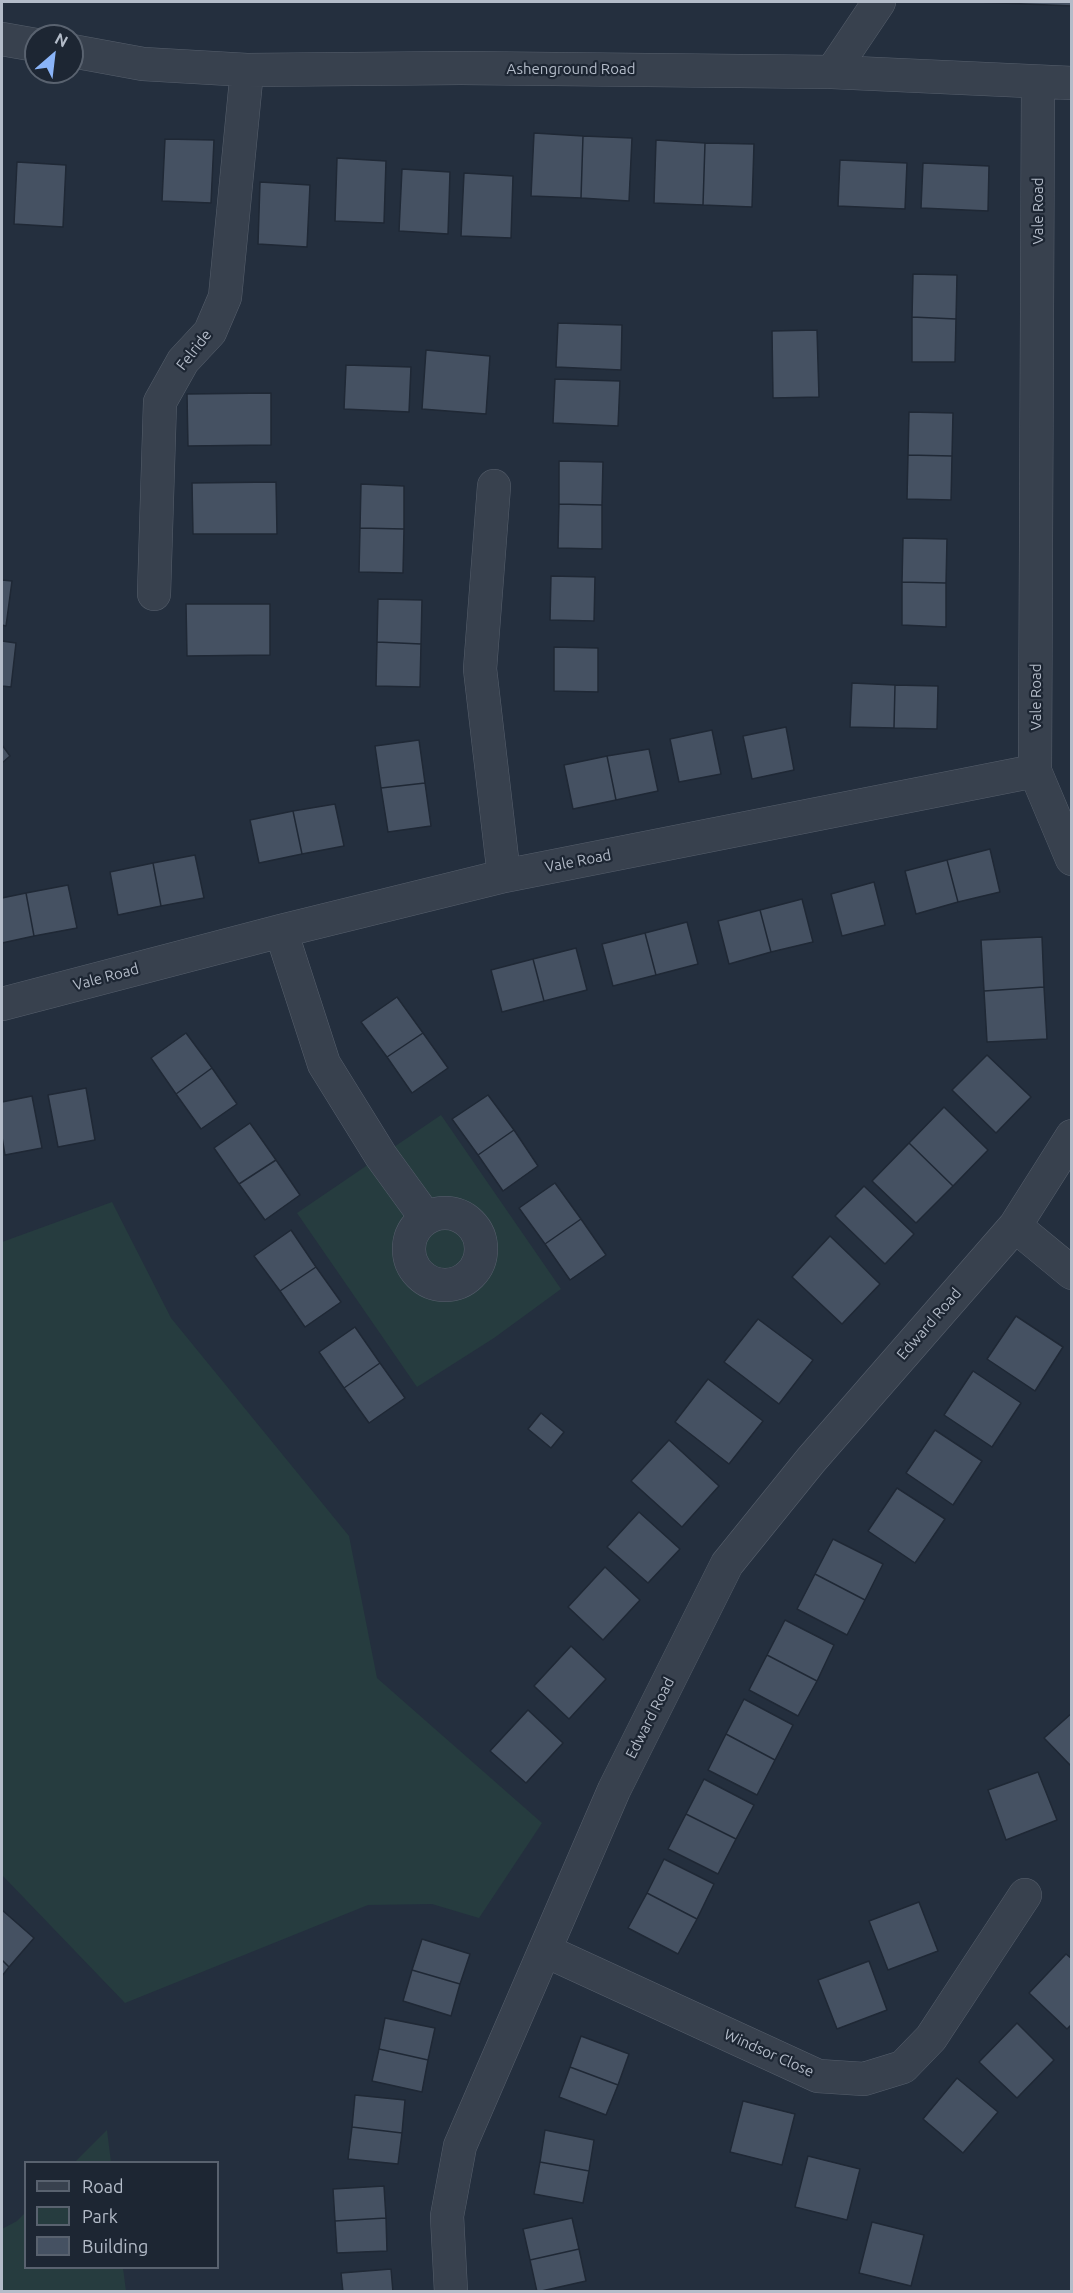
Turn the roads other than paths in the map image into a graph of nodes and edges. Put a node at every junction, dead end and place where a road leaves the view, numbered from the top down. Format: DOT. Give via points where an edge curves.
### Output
graph roads {
  1 [pos="879,2"];
  2 [pos="2,39"];
  3 [pos="24,43"];
  4 [pos="84,53"];
  5 [pos="248,70"];
  6 [pos="832,72"];
  7 [pos="1038,82"];
  8 [pos="1071,83"];
  9 [pos="494,486"];
  10 [pos="154,594"];
  11 [pos="1035,771"];
  12 [pos="1071,859"];
  13 [pos="504,876"];
  14 [pos="281,931"];
  15 [pos="2,1004"];
  16 [pos="1071,1136"];
  17 [pos="426,1218"];
  18 [pos="1015,1226"];
  19 [pos="1071,1273"];
  20 [pos="1025,1895"];
  21 [pos="546,1951"];
  22 [pos="451,2292"];
  1 -- 6 [label="street"];
  2 -- 3 [label="street"];
  4 -- 5 [label="street, Ashenground Road" via="143,64"];
  5 -- 6 [label="street, Ashenground Road"];
  5 -- 10 [label="street, Felride" via="225,297 210,332 183,361 160,402"];
  6 -- 7 [label="street, Ashenground Road"];
  7 -- 8 [label="street, Ashenground Road"];
  7 -- 11 [label="street, Vale Road"];
  9 -- 13 [label="street" via="480,669"];
  11 -- 12 [label="street"];
  11 -- 13 [label="street, Vale Road"];
  13 -- 14 [label="street, Vale Road"];
  14 -- 15 [label="street, Vale Road"];
  14 -- 17 [label="street" via="324,1064 381,1156"];
  16 -- 18 [label="street, Edward Road"];
  18 -- 19 [label="street"];
  18 -- 21 [label="street, Edward Road" via="811,1460 727,1564 614,1790"];
  20 -- 21 [label="street, Windsor Close" via="931,2038 903,2067 864,2079 818,2076"];
  21 -- 22 [label="street, Edward Road" via="460,2146 447,2216"];
}
